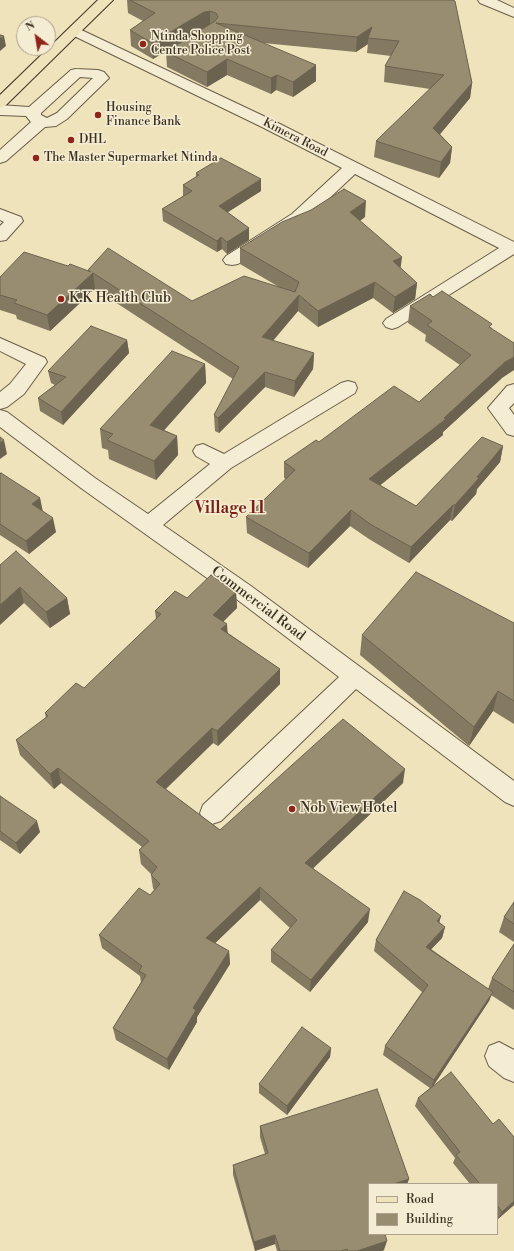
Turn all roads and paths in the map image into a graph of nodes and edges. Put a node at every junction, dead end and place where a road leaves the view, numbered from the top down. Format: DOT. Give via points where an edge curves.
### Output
graph roads {
  1 [pos="106,0"];
  2 [pos="485,0"];
  3 [pos="514,13"];
  4 [pos="74,31"];
  5 [pos="0,103"];
  6 [pos="0,110"];
  7 [pos="0,158"];
  8 [pos="353,167"];
  9 [pos="0,214"];
  10 [pos="0,236"];
  11 [pos="513,248"];
  12 [pos="232,260"];
  13 [pos="392,323"];
  14 [pos="0,344"];
  15 [pos="348,388"];
  16 [pos="514,391"];
  17 [pos="0,402"];
  18 [pos="0,417"];
  19 [pos="514,429"];
  20 [pos="203,450"];
  21 [pos="224,463"];
  22 [pos="149,525"];
  23 [pos="354,676"];
  24 [pos="514,795"];
  25 [pos="212,813"];
  1 -- 4 [label="main road"];
  2 -- 3 [label="street"];
  4 -- 5 [label="main road"];
  4 -- 8 [label="street, Kimera Road" via="159,64"];
  6 -- 7 [label="street" via="37,117"];
  8 -- 11 [label="street, Kimera Road"];
  8 -- 12 [label="street" via="298,218"];
  9 -- 10 [label="street" via="15,221"];
  11 -- 13 [label="street"];
  14 -- 17 [label="street" via="38,362 17,389"];
  15 -- 21 [label="street"];
  16 -- 19 [label="street" via="498,408"];
  18 -- 22 [label="street, Commercial Road"];
  20 -- 21 [label="street"];
  21 -- 22 [label="street"];
  22 -- 23 [label="street, Commercial Road"];
  23 -- 24 [label="street, Commercial Road"];
  23 -- 25 [label="street"];
}
